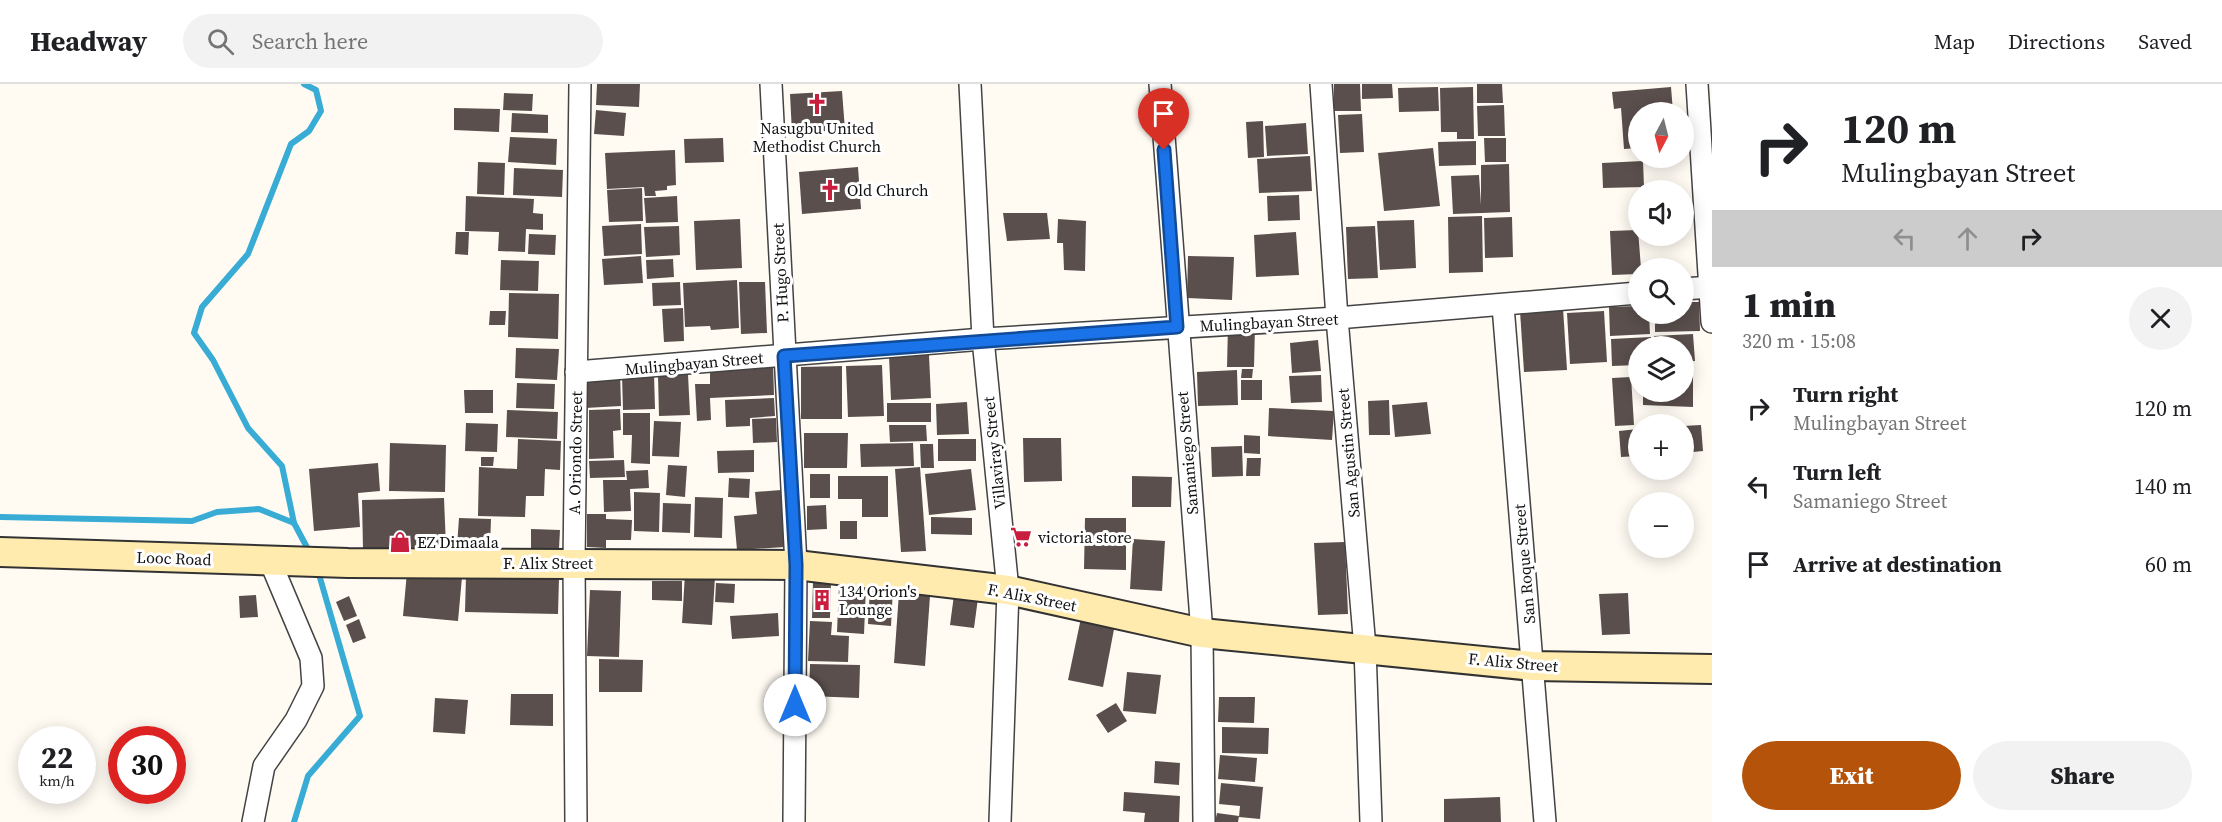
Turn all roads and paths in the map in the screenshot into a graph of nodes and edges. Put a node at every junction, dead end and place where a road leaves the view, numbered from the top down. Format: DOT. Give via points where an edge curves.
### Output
graph roads {
  1 [pos="580,84"];
  2 [pos="771,84"];
  3 [pos="970,84"];
  4 [pos="1160,84"];
  5 [pos="1322,84"];
  6 [pos="1697,84"];
  7 [pos="1711,287"];
  8 [pos="1694,288"];
  9 [pos="1628,294"];
  10 [pos="1503,306"];
  11 [pos="1336,318"];
  12 [pos="1712,322"];
  13 [pos="1177,327"];
  14 [pos="983,339"];
  15 [pos="784,356"];
  16 [pos="576,372"];
  17 [pos="0,552"];
  18 [pos="284,561"];
  19 [pos="348,563"];
  20 [pos="574,563"];
  21 [pos="796,565"];
  22 [pos="1008,590"];
  23 [pos="1202,633"];
  24 [pos="1365,648"];
  25 [pos="1533,666"];
  26 [pos="1712,669"];
  27 [pos="253,822"];
  28 [pos="576,822"];
  29 [pos="794,822"];
  30 [pos="1000,822"];
  31 [pos="1204,822"];
  32 [pos="1371,822"];
  33 [pos="1545,822"];
  1 -- 16 [label="street, A. Oriondo Street"];
  2 -- 15 [label="street, P. Hugo Street"];
  3 -- 14 [label="street, Villaviray Street"];
  4 -- 13 [label="street, Samaniego Street"];
  5 -- 11 [label="street, San Agustin Street"];
  6 -- 7 [label="street"];
  7 -- 8 [label="street"];
  7 -- 12 [label="street"];
  9 -- 10 [label="street, Mulingbayan Street"];
  10 -- 11 [label="street, Mulingbayan Street"];
  10 -- 25 [label="street, San Roque Street"];
  11 -- 13 [label="street, Mulingbayan Street"];
  11 -- 24 [label="street, San Agustin Street"];
  13 -- 14 [label="street, Mulingbayan Street"];
  13 -- 23 [label="street, Samaniego Street"];
  14 -- 15 [label="street, Mulingbayan Street"];
  14 -- 22 [label="street, Villaviray Street"];
  15 -- 16 [label="street, Mulingbayan Street"];
  15 -- 21 [label="street, P. Hugo Street"];
  16 -- 20 [label="street, A. Oriondo Street"];
  17 -- 18 [label="main road, Looc Road"];
  18 -- 19 [label="main road, Looc Road"];
  18 -- 27 [label="street" via="311,658 313,686 296,720 264,766"];
  19 -- 20 [label="main road, F. Alix Street"];
  20 -- 21 [label="main road, F. Alix Street"];
  20 -- 28 [label="street, A. Oriondo Street"];
  21 -- 22 [label="main road, F. Alix Street"];
  21 -- 29 [label="street, P. Hugo Street"];
  22 -- 23 [label="main road, F. Alix Street"];
  22 -- 30 [label="street, Villaviray Street"];
  23 -- 24 [label="main road, F. Alix Street"];
  23 -- 31 [label="street, Samaniego Street"];
  24 -- 25 [label="main road, F. Alix Street"];
  24 -- 32 [label="street, San Agustin Street"];
  25 -- 26 [label="main road, F. Alix Street"];
  25 -- 33 [label="street, San Roque Street"];
}
